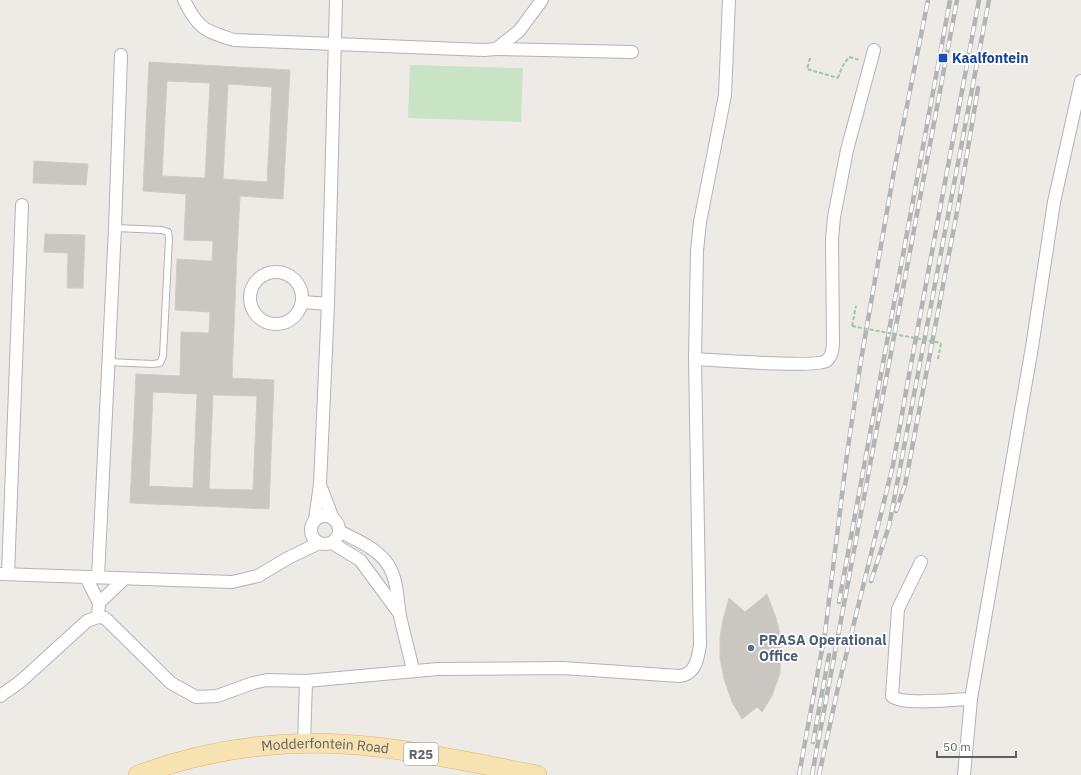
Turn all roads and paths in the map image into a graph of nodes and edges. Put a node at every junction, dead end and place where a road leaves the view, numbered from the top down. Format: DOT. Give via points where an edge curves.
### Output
graph roads {
  1 [pos="184,0"];
  2 [pos="336,0"];
  3 [pos="542,0"];
  4 [pos="729,0"];
  5 [pos="336,44"];
  6 [pos="496,49"];
  7 [pos="874,50"];
  8 [pos="632,52"];
  9 [pos="121,55"];
  10 [pos="810,58"];
  11 [pos="871,62"];
  12 [pos="1081,81"];
  13 [pos="22,205"];
  14 [pos="115,228"];
  15 [pos="302,302"];
  16 [pos="328,304"];
  17 [pos="856,306"];
  18 [pos="695,359"];
  19 [pos="938,359"];
  20 [pos="108,362"];
  21 [pos="320,484"];
  22 [pos="333,519"];
  23 [pos="315,520"];
  24 [pos="339,531"];
  25 [pos="310,533"];
  26 [pos="319,543"];
  27 [pos="332,543"];
  28 [pos="288,558"];
  29 [pos="385,562"];
  30 [pos="922,562"];
  31 [pos="370,572"];
  32 [pos="4,574"];
  33 [pos="86,577"];
  34 [pos="98,578"];
  35 [pos="124,579"];
  36 [pos="99,603"];
  37 [pos="400,614"];
  38 [pos="98,617"];
  39 [pos="413,670"];
  40 [pos="306,681"];
  41 [pos="0,696"];
  42 [pos="971,699"];
  43 [pos="304,743"];
  44 [pos="138,775"];
  45 [pos="537,775"];
  46 [pos="964,775"];
  1 -- 5 [label="street" via="193,19 208,32 234,40"];
  2 -- 5 [label="street"];
  3 -- 6 [label="street" via="526,23"];
  4 -- 18 [label="street" via="725,95 700,222"];
  5 -- 6 [label="street"];
  5 -- 16 [label="street"];
  6 -- 8 [label="street"];
  7 -- 11 [label="street"];
  9 -- 14 [label="street"];
  10 -- 11 [label="path" via="807,69 838,78 842,66 849,57"];
  11 -- 18 [label="street" via="847,150 834,217 833,341 830,356 826,361 806,364"];
  12 -- 42 [label="street" via="1054,202 1032,348"];
  13 -- 32 [label="street"];
  14 -- 20 [label="street"];
  14 -- 20 [label="lane" via="168,232 163,356 160,363 153,364"];
  15 -- 15 [label="street" via="294,318 277,324 268,323 254,311 250,294 256,282 266,274 284,273 299,284"];
  15 -- 16 [label="street"];
  16 -- 21 [label="street"];
  17 -- 19 [label="path, bridge" via="852,326 941,342"];
  18 -- 39 [label="street" via="700,646 692,670 684,676 563,668"];
  20 -- 34 [label="street"];
  21 -- 22 [label="street"];
  21 -- 23 [label="street"];
  22 -- 23 [label="street" via="324,516"];
  22 -- 24 [label="street"];
  23 -- 25 [label="street"];
  24 -- 27 [label="street"];
  24 -- 29 [label="street" via="372,549"];
  25 -- 26 [label="street"];
  25 -- 28 [label="street"];
  26 -- 27 [label="street"];
  26 -- 28 [label="street"];
  27 -- 31 [label="street" via="360,560"];
  28 -- 35 [label="street" via="258,576 232,582"];
  29 -- 31 [label="street"];
  29 -- 37 [label="street" via="393,576"];
  30 -- 42 [label="street" via="898,609 892,696 912,701"];
  31 -- 37 [label="street"];
  32 -- 33 [label="street"];
  33 -- 34 [label="street"];
  33 -- 36 [label="street"];
  34 -- 35 [label="street"];
  35 -- 36 [label="street"];
  36 -- 38 [label="street"];
  37 -- 39 [label="street"];
  38 -- 40 [label="street" via="105,618 171,683 196,697 217,696 261,681"];
  38 -- 41 [label="street" via="87,621 21,681"];
  39 -- 40 [label="street"];
  40 -- 43 [label="street"];
  42 -- 46 [label="street"];
  43 -- 44 [label="main road, Modderfontein Road / R25" via="267,745 199,756"];
  43 -- 45 [label="main road, Modderfontein Road / R25" via="376,746"];
}
